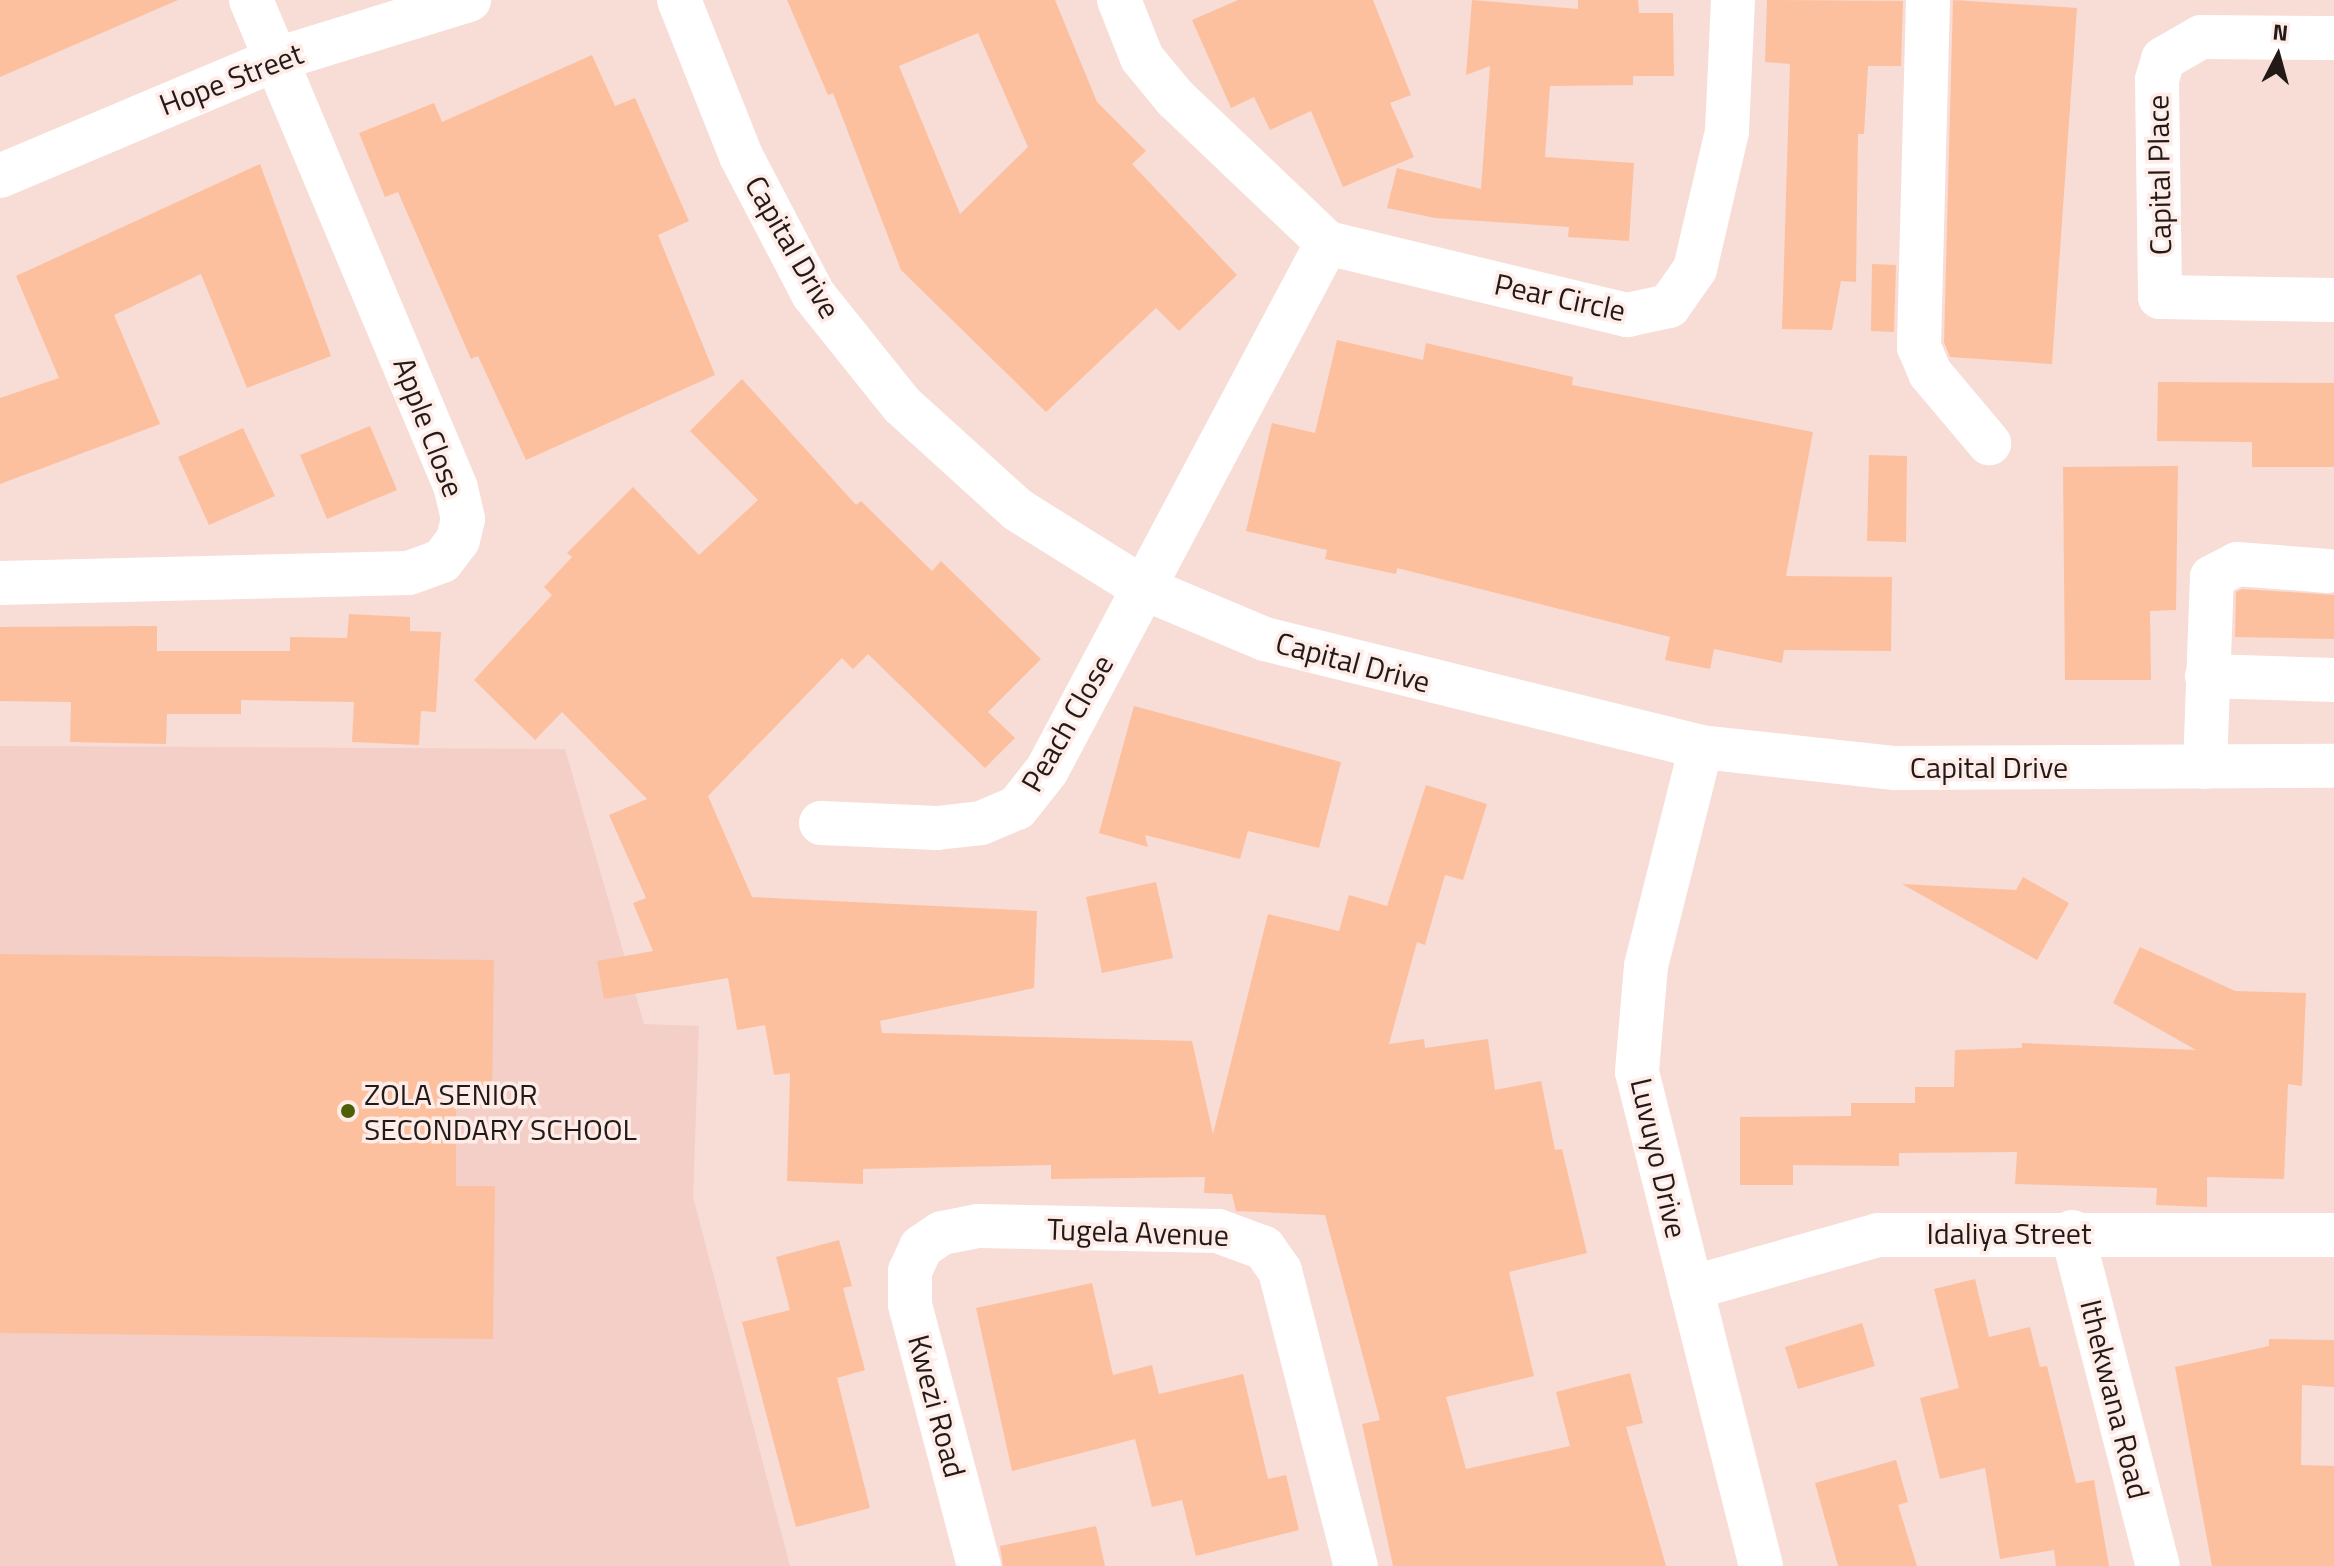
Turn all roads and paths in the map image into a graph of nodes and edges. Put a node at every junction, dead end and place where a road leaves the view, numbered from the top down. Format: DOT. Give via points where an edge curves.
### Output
graph roads {
  1 [pos="251,0"];
  2 [pos="469,0"];
  3 [pos="679,0"];
  4 [pos="1119,0"];
  5 [pos="1733,0"];
  6 [pos="1928,0"];
  7 [pos="2334,38"];
  8 [pos="277,59"];
  9 [pos="0,176"];
  10 [pos="1327,243"];
  11 [pos="2334,300"];
  12 [pos="1989,443"];
  13 [pos="2328,571"];
  14 [pos="0,583"];
  15 [pos="1141,587"];
  16 [pos="2207,676"];
  17 [pos="2334,680"];
  18 [pos="1701,747"];
  19 [pos="2334,766"];
  20 [pos="2205,767"];
  21 [pos="821,823"];
  22 [pos="2072,1232"];
  23 [pos="2334,1235"];
  24 [pos="921,1247"];
  25 [pos="1691,1288"];
  26 [pos="979,1566"];
  27 [pos="1356,1566"];
  28 [pos="1761,1566"];
  29 [pos="2158,1566"];
  1 -- 8 [label="street, Apple Close"];
  2 -- 8 [label="street, Hope Street"];
  3 -- 15 [label="street, Capital Drive" via="741,156 813,294 902,405 1018,510"];
  4 -- 10 [label="street" via="1142,58 1175,98"];
  5 -- 10 [label="street, Pear Circle" via="1727,132 1695,269 1669,306 1627,315"];
  6 -- 12 [label="street" via="1919,347 1930,373"];
  7 -- 11 [label="street, Capital Place" via="2201,37 2163,59 2157,80 2160,297"];
  8 -- 9 [label="street, Hope Street"];
  8 -- 14 [label="street, Apple Close" via="456,488 463,519 458,540 442,561 409,573"];
  10 -- 15 [label="street"];
  13 -- 16 [label="street" via="2222,568 2209,591"];
  15 -- 18 [label="street, Capital Drive" via="1265,639"];
  15 -- 21 [label="street, Peach Close" via="1047,770 1017,808 981,823 937,828"];
  16 -- 17 [label="street"];
  16 -- 20 [label="street"];
  18 -- 20 [label="street, Capital Drive" via="1895,768"];
  18 -- 25 [label="street, Luvuyo Drive" via="1638,1017 1646,1124"];
  19 -- 20 [label="street, Capital Drive"];
  22 -- 23 [label="street, Idaliya Street"];
  22 -- 25 [label="street, Idaliya Street" via="1878,1235"];
  22 -- 29 [label="street, Ithekwana Road"];
  24 -- 26 [label="street, Kwezi Road" via="910,1271 910,1304"];
  24 -- 27 [label="street, Tugela Avenue" via="942,1233 977,1226 1218,1231 1264,1248 1280,1271"];
  25 -- 28 [label="street, Luvuyo Drive"];
}
